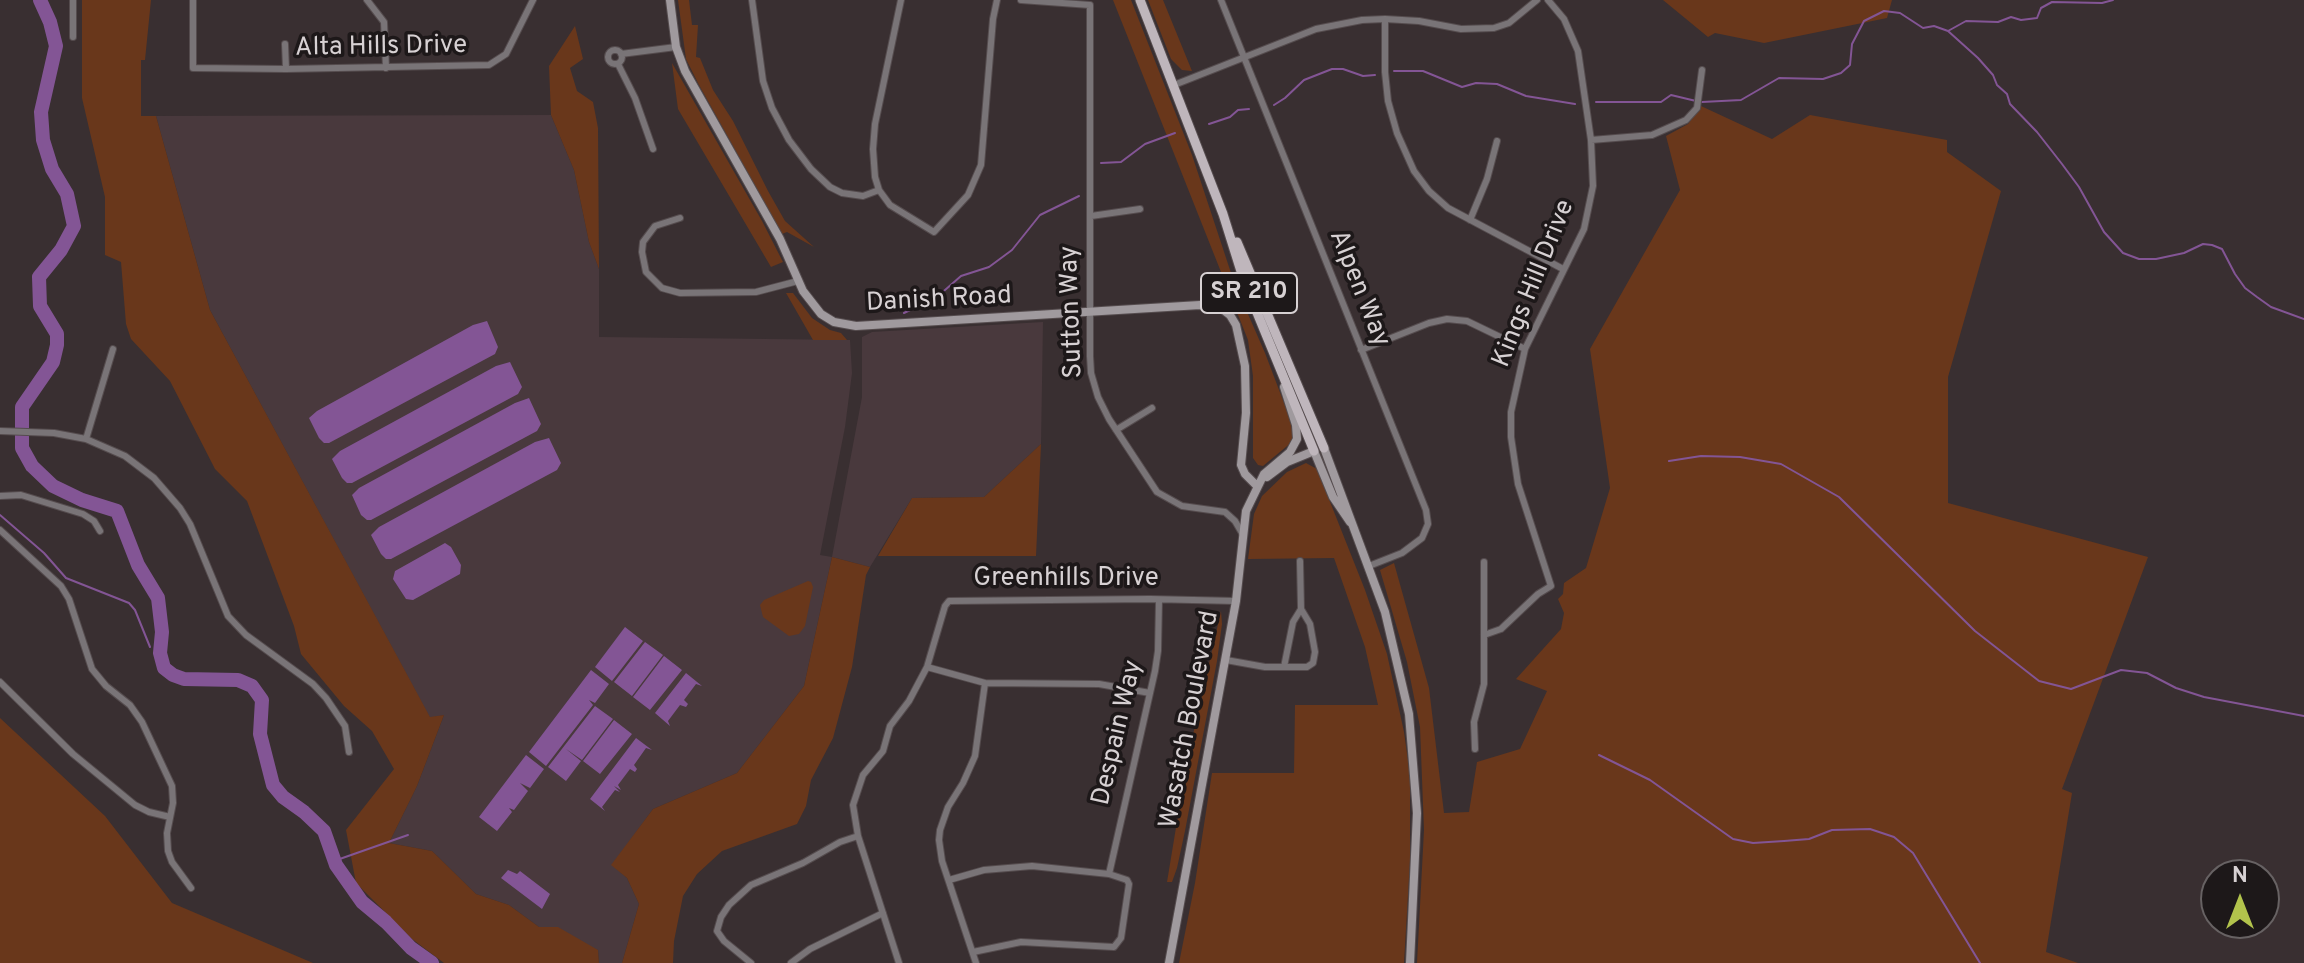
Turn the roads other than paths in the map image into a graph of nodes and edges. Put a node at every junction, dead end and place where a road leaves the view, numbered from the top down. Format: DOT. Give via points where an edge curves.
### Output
graph roads {
  1 [pos="73,0"];
  2 [pos="193,0"];
  3 [pos="367,0"];
  4 [pos="533,0"];
  5 [pos="670,0"];
  6 [pos="752,0"];
  7 [pos="901,0"];
  8 [pos="997,0"];
  9 [pos="1021,0"];
  10 [pos="1140,0"];
  11 [pos="1221,0"];
  12 [pos="1537,0"];
  13 [pos="1548,0"];
  14 [pos="1385,19"];
  15 [pos="73,37"];
  16 [pos="285,44"];
  17 [pos="676,47"];
  18 [pos="621,54"];
  19 [pos="1243,56"];
  20 [pos="618,64"];
  21 [pos="386,68"];
  22 [pos="286,69"];
  23 [pos="1702,70"];
  24 [pos="1174,85"];
  25 [pos="1091,108"];
  26 [pos="1100,109"];
  27 [pos="1591,140"];
  28 [pos="1497,141"];
  29 [pos="653,149"];
  30 [pos="879,190"];
  31 [pos="1140,209"];
  32 [pos="1091,216"];
  33 [pos="680,218"];
  34 [pos="1470,220"];
  35 [pos="1563,269"];
  36 [pos="798,281"];
  37 [pos="1090,313"];
  38 [pos="113,349"];
  39 [pos="1525,349"];
  40 [pos="1361,350"];
  41 [pos="1284,368"];
  42 [pos="1152,408"];
  43 [pos="1116,430"];
  44 [pos="0,431"];
  45 [pos="86,439"];
  46 [pos="1319,449"];
  47 [pos="1257,486"];
  48 [pos="0,496"];
  49 [pos="0,530"];
  50 [pos="100,531"];
  51 [pos="1242,533"];
  52 [pos="1300,561"];
  53 [pos="1484,562"];
  54 [pos="1369,566"];
  55 [pos="1159,600"];
  56 [pos="1236,601"];
  57 [pos="1301,609"];
  58 [pos="1484,635"];
  59 [pos="1226,660"];
  60 [pos="927,667"];
  61 [pos="1284,667"];
  62 [pos="0,682"];
  63 [pos="985,683"];
  64 [pos="1150,693"];
  65 [pos="1475,749"];
  66 [pos="349,752"];
  67 [pos="170,817"];
  68 [pos="858,836"];
  69 [pos="1109,874"];
  70 [pos="949,880"];
  71 [pos="191,888"];
  72 [pos="883,913"];
  73 [pos="973,952"];
  74 [pos="751,963"];
  75 [pos="791,963"];
  76 [pos="899,963"];
  77 [pos="976,963"];
  78 [pos="1169,963"];
  79 [pos="1410,963"];
  1 -- 15 [label="street"];
  2 -- 22 [label="street, Alta Hills Drive" via="193,68"];
  3 -- 21 [label="street" via="384,22"];
  4 -- 21 [label="street, Alta Hills Drive" via="499,60 478,67"];
  5 -- 17 [label="main road, Danish Road"];
  6 -- 30 [label="street" via="763,81 789,140 830,187 863,196"];
  7 -- 30 [label="street" via="873,136"];
  8 -- 30 [label="street" via="981,165 968,195 934,232 900,213"];
  9 -- 25 [label="street, Sutton Way" via="1090,5"];
  10 -- 24 [label="main road, Wasatch Boulevard / SR 210"];
  11 -- 19 [label="street, Alpen Way"];
  12 -- 14 [label="street" via="1509,23 1486,29"];
  13 -- 27 [label="street, Kings Hill Drive" via="1564,19 1578,51"];
  14 -- 19 [label="street" via="1316,29"];
  14 -- 34 [label="street" via="1386,87 1404,151 1429,191"];
  16 -- 22 [label="street"];
  17 -- 18 [label="street"];
  17 -- 36 [label="main road, Danish Road"];
  18 -- 20 [label="street"];
  18 -- 20 [label="street" via="616,50 608,55"];
  19 -- 24 [label="street"];
  19 -- 40 [label="street, Alpen Way"];
  20 -- 29 [label="street"];
  21 -- 22 [label="street, Alta Hills Drive"];
  23 -- 27 [label="street" via="1697,108 1686,120 1660,133"];
  24 -- 41 [label="main road, Wasatch Boulevard / SR 210" via="1223,214 1253,276"];
  25 -- 26 [label="street"];
  25 -- 32 [label="street, Sutton Way"];
  27 -- 35 [label="street, Kings Hill Drive" via="1589,208"];
  28 -- 34 [label="street"];
  31 -- 32 [label="street"];
  32 -- 37 [label="street, Sutton Way"];
  33 -- 36 [label="street" via="655,226 643,242 646,272 662,288 680,293 756,292"];
  34 -- 35 [label="street"];
  35 -- 39 [label="street, Kings Hill Drive"];
  36 -- 37 [label="main road, Danish Road" via="821,314 847,326"];
  37 -- 43 [label="street, Sutton Way" via="1092,381"];
  37 -- 47 [label="main road, Danish Road" via="1200,305 1228,313 1236,325 1245,374 1241,462"];
  38 -- 45 [label="street"];
  39 -- 40 [label="street" via="1467,321 1447,319"];
  39 -- 58 [label="street, Kings Hill Drive" via="1511,412 1513,461 1551,586 1501,629"];
  40 -- 54 [label="street, Alpen Way" via="1428,517 1426,532 1414,545"];
  41 -- 46 [label="main road, Wasatch Boulevard / SR 210"];
  41 -- 47 [label="main road, Wasatch Boulevard" via="1297,439"];
  42 -- 43 [label="street"];
  43 -- 51 [label="street, Sutton Way" via="1162,495 1182,506 1230,515"];
  44 -- 45 [label="street"];
  45 -- 66 [label="street" via="138,465 167,491 190,524 228,616 326,698 345,726"];
  46 -- 47 [label="main road" via="1282,465"];
  46 -- 54 [label="main road, SR 210" via="1333,497 1353,526"];
  47 -- 51 [label="main road, Wasatch Boulevard"];
  48 -- 50 [label="street" via="21,495 83,514"];
  49 -- 67 [label="street" via="65,592 92,669 136,713 168,776 173,794"];
  51 -- 56 [label="main road, Wasatch Boulevard"];
  52 -- 57 [label="street"];
  53 -- 58 [label="street"];
  54 -- 79 [label="main road, SR 210" via="1396,651 1412,736 1417,813"];
  55 -- 56 [label="street, Greenhills Drive"];
  55 -- 60 [label="street, Greenhills Drive" via="949,601"];
  55 -- 64 [label="street, Despain Way"];
  56 -- 59 [label="main road, Wasatch Boulevard"];
  57 -- 61 [label="street" via="1293,622"];
  57 -- 61 [label="street" via="1310,624 1313,663"];
  58 -- 65 [label="street"];
  59 -- 61 [label="street"];
  59 -- 78 [label="main road, Wasatch Boulevard"];
  60 -- 63 [label="street"];
  60 -- 68 [label="street, Greenhills Drive" via="890,726 883,751 863,775 853,805"];
  62 -- 67 [label="street" via="110,785 142,809"];
  63 -- 64 [label="street" via="1099,684"];
  63 -- 70 [label="street" via="975,756 940,830"];
  64 -- 69 [label="street, Despain Way"];
  67 -- 71 [label="street" via="168,851"];
  68 -- 72 [label="street"];
  68 -- 74 [label="street" via="751,885 729,905 717,931"];
  69 -- 70 [label="street" via="1032,866 984,870"];
  69 -- 73 [label="street" via="1127,880 1129,892 1121,938 1114,947 1021,942"];
  70 -- 73 [label="street"];
  72 -- 75 [label="street"];
  72 -- 76 [label="street"];
  73 -- 77 [label="street"];
}
